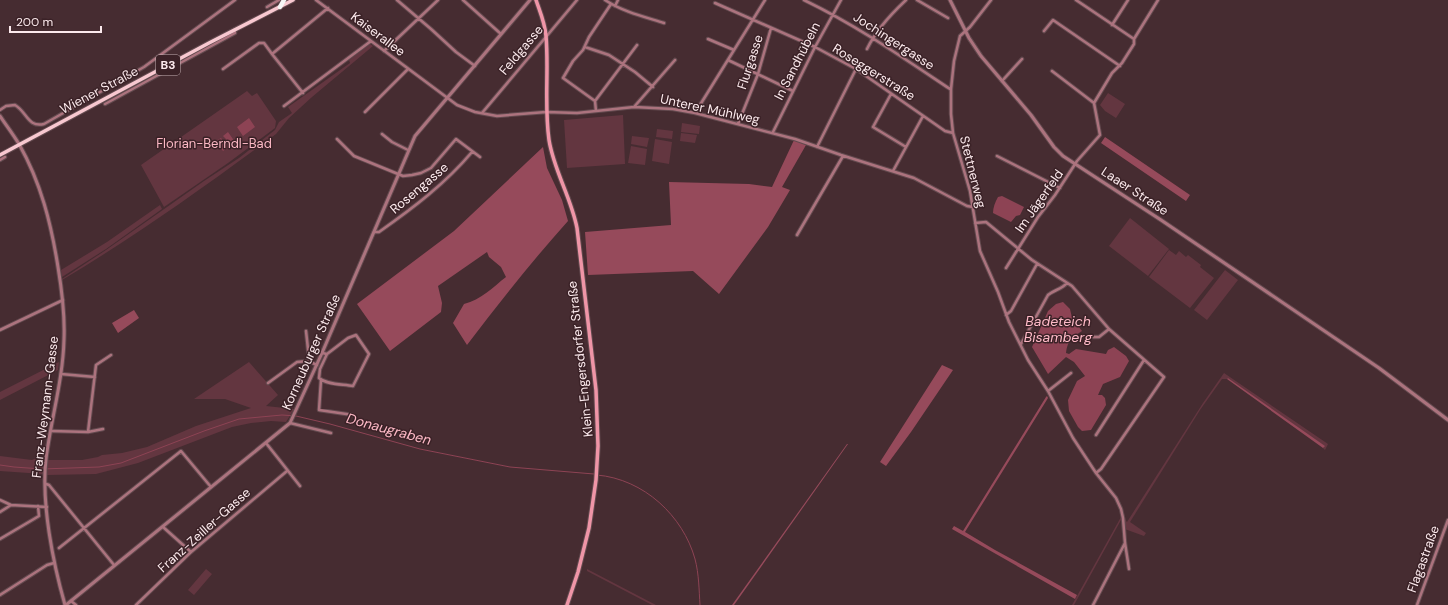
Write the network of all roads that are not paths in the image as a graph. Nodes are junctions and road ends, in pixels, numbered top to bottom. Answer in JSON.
{"nodes":[{"id":1,"x":235,"y":0,"type":"edge"},
{"id":2,"x":279,"y":0,"type":"edge"},
{"id":3,"x":284,"y":0,"type":"edge"},
{"id":4,"x":293,"y":0,"type":"edge"},
{"id":5,"x":316,"y":0,"type":"edge"},
{"id":6,"x":397,"y":0,"type":"edge"},
{"id":7,"x":438,"y":0,"type":"edge"},
{"id":8,"x":463,"y":0,"type":"edge"},
{"id":9,"x":530,"y":0,"type":"edge"},
{"id":10,"x":536,"y":0,"type":"edge"},
{"id":11,"x":577,"y":0,"type":"edge"},
{"id":12,"x":605,"y":0,"type":"edge"},
{"id":13,"x":618,"y":0,"type":"edge"},
{"id":14,"x":765,"y":0,"type":"edge"},
{"id":15,"x":804,"y":0,"type":"edge"},
{"id":16,"x":841,"y":0,"type":"edge"},
{"id":17,"x":906,"y":0,"type":"edge"},
{"id":18,"x":917,"y":0,"type":"edge"},
{"id":19,"x":950,"y":0,"type":"edge"},
{"id":20,"x":991,"y":0,"type":"edge"},
{"id":21,"x":1076,"y":0,"type":"edge"},
{"id":22,"x":1128,"y":0,"type":"edge"},
{"id":23,"x":1158,"y":0,"type":"edge"},
{"id":24,"x":715,"y":3,"type":"dead end"},
{"id":25,"x":611,"y":4,"type":"junction"},
{"id":26,"x":614,"y":6,"type":"junction"},
{"id":27,"x":267,"y":7,"type":"dead end"},
{"id":28,"x":280,"y":7,"type":"junction"},
{"id":29,"x":328,"y":8,"type":"junction"},
{"id":30,"x":833,"y":14,"type":"junction"},
{"id":31,"x":418,"y":18,"type":"junction"},
{"id":32,"x":948,"y":18,"type":"dead end"},
{"id":33,"x":752,"y":20,"type":"junction"},
{"id":34,"x":664,"y":23,"type":"dead end"},
{"id":35,"x":1112,"y":25,"type":"junction"},
{"id":36,"x":771,"y":28,"type":"junction"},
{"id":37,"x":965,"y":30,"type":"junction"},
{"id":38,"x":1044,"y":31,"type":"dead end"},
{"id":39,"x":501,"y":34,"type":"junction"},
{"id":40,"x":546,"y":36,"type":"junction"},
{"id":41,"x":874,"y":38,"type":"junction"},
{"id":42,"x":708,"y":39,"type":"dead end"},
{"id":43,"x":1134,"y":40,"type":"junction"},
{"id":44,"x":371,"y":41,"type":"junction"},
{"id":45,"x":210,"y":44,"type":"junction"},
{"id":46,"x":637,"y":45,"type":"dead end"},
{"id":47,"x":585,"y":47,"type":"junction"},
{"id":48,"x":814,"y":47,"type":"junction"},
{"id":49,"x":868,"y":49,"type":"dead end"},
{"id":50,"x":734,"y":50,"type":"junction"},
{"id":51,"x":384,"y":51,"type":"junction"},
{"id":52,"x":272,"y":54,"type":"junction"},
{"id":53,"x":1022,"y":59,"type":"dead end"},
{"id":54,"x":675,"y":60,"type":"dead end"},
{"id":55,"x":728,"y":60,"type":"junction"},
{"id":56,"x":623,"y":64,"type":"junction"},
{"id":57,"x":475,"y":66,"type":"junction"},
{"id":58,"x":858,"y":66,"type":"dead end"},
{"id":59,"x":1120,"y":66,"type":"junction"},
{"id":60,"x":223,"y":69,"type":"dead end"},
{"id":61,"x":408,"y":69,"type":"junction"},
{"id":62,"x":856,"y":70,"type":"junction"},
{"id":63,"x":1052,"y":71,"type":"dead end"},
{"id":64,"x":758,"y":74,"type":"junction"},
{"id":65,"x":1002,"y":81,"type":"junction"},
{"id":66,"x":653,"y":87,"type":"junction"},
{"id":67,"x":950,"y":89,"type":"junction"},
{"id":68,"x":793,"y":91,"type":"junction"},
{"id":69,"x":303,"y":93,"type":"junction"},
{"id":70,"x":891,"y":94,"type":"junction"},
{"id":71,"x":447,"y":97,"type":"junction"},
{"id":72,"x":595,"y":101,"type":"junction"},
{"id":73,"x":1094,"y":103,"type":"junction"},
{"id":74,"x":105,"y":104,"type":"dead end"},
{"id":75,"x":284,"y":106,"type":"dead end"},
{"id":76,"x":634,"y":107,"type":"junction"},
{"id":77,"x":0,"y":110,"type":"edge"},
{"id":78,"x":596,"y":111,"type":"junction"},
{"id":79,"x":365,"y":112,"type":"dead end"},
{"id":80,"x":546,"y":112,"type":"junction"},
{"id":81,"x":695,"y":113,"type":"junction"},
{"id":82,"x":481,"y":114,"type":"junction"},
{"id":83,"x":0,"y":116,"type":"edge"},
{"id":84,"x":923,"y":116,"type":"junction"},
{"id":85,"x":738,"y":124,"type":"junction"},
{"id":86,"x":773,"y":132,"type":"junction"},
{"id":87,"x":952,"y":133,"type":"junction"},
{"id":88,"x":382,"y":134,"type":"dead end"},
{"id":89,"x":336,"y":139,"type":"dead end"},
{"id":90,"x":19,"y":144,"type":"junction"},
{"id":91,"x":817,"y":147,"type":"junction"},
{"id":92,"x":906,"y":147,"type":"junction"},
{"id":93,"x":408,"y":150,"type":"junction"},
{"id":94,"x":472,"y":152,"type":"junction"},
{"id":95,"x":0,"y":155,"type":"edge"},
{"id":96,"x":843,"y":156,"type":"junction"},
{"id":97,"x":997,"y":156,"type":"dead end"},
{"id":98,"x":5,"y":157,"type":"dead end"},
{"id":99,"x":480,"y":158,"type":"dead end"},
{"id":100,"x":0,"y":160,"type":"edge"},
{"id":101,"x":1076,"y":165,"type":"junction"},
{"id":102,"x":893,"y":171,"type":"junction"},
{"id":103,"x":399,"y":174,"type":"junction"},
{"id":104,"x":1060,"y":188,"type":"junction"},
{"id":105,"x":973,"y":207,"type":"junction"},
{"id":106,"x":975,"y":223,"type":"junction"},
{"id":107,"x":374,"y":232,"type":"junction"},
{"id":108,"x":797,"y":235,"type":"dead end"},
{"id":109,"x":1018,"y":249,"type":"junction"},
{"id":110,"x":1037,"y":264,"type":"junction"},
{"id":111,"x":1006,"y":268,"type":"dead end"},
{"id":112,"x":1067,"y":282,"type":"junction"},
{"id":113,"x":63,"y":300,"type":"junction"},
{"id":114,"x":1006,"y":315,"type":"junction"},
{"id":115,"x":1109,"y":329,"type":"junction"},
{"id":116,"x":0,"y":330,"type":"edge"},
{"id":117,"x":306,"y":331,"type":"dead end"},
{"id":118,"x":1093,"y":337,"type":"dead end"},
{"id":119,"x":1020,"y":344,"type":"junction"},
{"id":120,"x":322,"y":353,"type":"junction"},
{"id":121,"x":327,"y":354,"type":"junction"},
{"id":122,"x":111,"y":355,"type":"dead end"},
{"id":123,"x":1144,"y":360,"type":"junction"},
{"id":124,"x":308,"y":361,"type":"junction"},
{"id":125,"x":317,"y":365,"type":"junction"},
{"id":126,"x":1072,"y":373,"type":"dead end"},
{"id":127,"x":61,"y":374,"type":"junction"},
{"id":128,"x":95,"y":378,"type":"junction"},
{"id":129,"x":321,"y":380,"type":"junction"},
{"id":130,"x":268,"y":383,"type":"dead end"},
{"id":131,"x":1048,"y":391,"type":"junction"},
{"id":132,"x":353,"y":415,"type":"dead end"},
{"id":133,"x":1448,"y":420,"type":"edge"},
{"id":134,"x":291,"y":422,"type":"junction"},
{"id":135,"x":103,"y":429,"type":"dead end"},
{"id":136,"x":52,"y":431,"type":"junction"},
{"id":137,"x":88,"y":432,"type":"junction"},
{"id":138,"x":331,"y":433,"type":"dead end"},
{"id":139,"x":1096,"y":435,"type":"dead end"},
{"id":140,"x":266,"y":443,"type":"junction"},
{"id":141,"x":287,"y":471,"type":"junction"},
{"id":142,"x":1096,"y":473,"type":"junction"},
{"id":143,"x":46,"y":484,"type":"junction"},
{"id":144,"x":300,"y":486,"type":"dead end"},
{"id":145,"x":210,"y":487,"type":"junction"},
{"id":146,"x":0,"y":500,"type":"edge"},
{"id":147,"x":11,"y":505,"type":"junction"},
{"id":148,"x":38,"y":506,"type":"junction"},
{"id":149,"x":47,"y":507,"type":"junction"},
{"id":150,"x":0,"y":512,"type":"edge"},
{"id":151,"x":1448,"y":520,"type":"edge"},
{"id":152,"x":163,"y":527,"type":"junction"},
{"id":153,"x":84,"y":528,"type":"junction"},
{"id":154,"x":0,"y":538,"type":"edge"},
{"id":155,"x":1125,"y":543,"type":"junction"},
{"id":156,"x":59,"y":548,"type":"dead end"},
{"id":157,"x":191,"y":552,"type":"junction"},
{"id":158,"x":54,"y":563,"type":"junction"},
{"id":159,"x":114,"y":566,"type":"junction"},
{"id":160,"x":1130,"y":569,"type":"dead end"},
{"id":161,"x":0,"y":595,"type":"edge"},
{"id":162,"x":71,"y":601,"type":"junction"},
{"id":163,"x":65,"y":605,"type":"edge"},
{"id":164,"x":76,"y":605,"type":"edge"},
{"id":165,"x":136,"y":605,"type":"edge"},
{"id":166,"x":567,"y":605,"type":"edge"},
{"id":167,"x":1093,"y":605,"type":"edge"},
{"id":168,"x":1417,"y":605,"type":"edge"}],
"edges":[{"from":1,"to":77,"type":"street"},
{"from":2,"to":27,"type":"street"},
{"from":3,"to":28,"type":"highway"},
{"from":4,"to":28,"type":"main road","name":"Wiener Straße","number":"B3"},
{"from":5,"to":29,"type":"street","name":"Kaiserallee"},
{"from":6,"to":31,"type":"street"},
{"from":7,"to":31,"type":"street"},
{"from":8,"to":39,"type":"street"},
{"from":9,"to":39,"type":"street","name":"Korneuburger Straße"},
{"from":10,"to":40,"type":"main road","name":"Klein-Engersdorfer Straße"},
{"from":11,"to":40,"type":"street","name":"Feldgasse"},
{"from":12,"to":25,"type":"street"},
{"from":13,"to":26,"type":"street"},
{"from":14,"to":33,"type":"street"},
{"from":15,"to":30,"type":"street","name":"Jochingergasse"},
{"from":16,"to":30,"type":"street","name":"In Sandhübeln"},
{"from":17,"to":41,"type":"street"},
{"from":18,"to":32,"type":"street"},
{"from":19,"to":37,"type":"street","name":"Laaer Straße"},
{"from":20,"to":37,"type":"street"},
{"from":21,"to":35,"type":"street"},
{"from":22,"to":35,"type":"street"},
{"from":23,"to":43,"type":"street"},
{"from":24,"to":33,"type":"street","name":"Roseggerstraße"},
{"from":25,"to":26,"type":"street"},
{"from":25,"to":47,"type":"street"},
{"from":26,"to":34,"type":"street"},
{"from":28,"to":45,"type":"main road","name":"Wiener Straße","number":"B3"},
{"from":29,"to":44,"type":"street","name":"Kaiserallee"},
{"from":29,"to":52,"type":"street"},
{"from":30,"to":41,"type":"street","name":"Jochingergasse"},
{"from":30,"to":48,"type":"street","name":"In Sandhübeln"},
{"from":31,"to":51,"type":"street"},
{"from":31,"to":57,"type":"street"},
{"from":33,"to":36,"type":"street","name":"Roseggerstraße"},
{"from":33,"to":50,"type":"street"},
{"from":35,"to":43,"type":"street"},
{"from":36,"to":48,"type":"street","name":"Roseggerstraße"},
{"from":36,"to":64,"type":"street","name":"Flurgasse"},
{"from":37,"to":65,"type":"street","name":"Laaer Straße"},
{"from":37,"to":67,"type":"street","name":"Stettnerweg"},
{"from":38,"to":59,"type":"street"},
{"from":39,"to":57,"type":"street","name":"Korneuburger Straße"},
{"from":40,"to":80,"type":"main road","name":"Klein-Engersdorfer Straße"},
{"from":40,"to":82,"type":"street","name":"Feldgasse"},
{"from":41,"to":49,"type":"street"},
{"from":41,"to":67,"type":"street","name":"Jochingergasse"},
{"from":42,"to":50,"type":"street"},
{"from":43,"to":59,"type":"street"},
{"from":44,"to":51,"type":"street","name":"Kaiserallee"},
{"from":44,"to":69,"type":"street"},
{"from":45,"to":74,"type":"street"},
{"from":45,"to":90,"type":"main road","name":"Wiener Straße","number":"B3"},
{"from":46,"to":56,"type":"street"},
{"from":47,"to":56,"type":"street"},
{"from":47,"to":72,"type":"street"},
{"from":48,"to":62,"type":"street","name":"Roseggerstraße"},
{"from":48,"to":68,"type":"street","name":"In Sandhübeln"},
{"from":50,"to":55,"type":"street"},
{"from":51,"to":61,"type":"street","name":"Kaiserallee"},
{"from":52,"to":60,"type":"street"},
{"from":52,"to":69,"type":"street"},
{"from":53,"to":65,"type":"street"},
{"from":54,"to":66,"type":"street"},
{"from":55,"to":64,"type":"street"},
{"from":55,"to":81,"type":"street"},
{"from":56,"to":66,"type":"street"},
{"from":56,"to":72,"type":"street"},
{"from":57,"to":71,"type":"street","name":"Korneuburger Straße"},
{"from":58,"to":62,"type":"street"},
{"from":59,"to":73,"type":"street"},
{"from":61,"to":71,"type":"street","name":"Kaiserallee"},
{"from":61,"to":79,"type":"street","name":"Kaiserallee"},
{"from":62,"to":70,"type":"street","name":"Roseggerstraße"},
{"from":62,"to":91,"type":"street"},
{"from":63,"to":73,"type":"street"},
{"from":64,"to":68,"type":"street"},
{"from":64,"to":85,"type":"street","name":"Flurgasse"},
{"from":65,"to":101,"type":"street","name":"Laaer Straße"},
{"from":66,"to":76,"type":"street"},
{"from":67,"to":87,"type":"street","name":"Stettnerweg"},
{"from":68,"to":86,"type":"street","name":"In Sandhübeln"},
{"from":69,"to":75,"type":"street"},
{"from":70,"to":84,"type":"street","name":"Roseggerstraße"},
{"from":70,"to":92,"type":"street"},
{"from":71,"to":82,"type":"street","name":"Kaiserallee"},
{"from":71,"to":93,"type":"street","name":"Korneuburger Straße"},
{"from":72,"to":78,"type":"street"},
{"from":73,"to":101,"type":"street","name":"Im Jägerfeld"},
{"from":76,"to":78,"type":"street","name":"Unterer Mühlweg"},
{"from":76,"to":81,"type":"street","name":"Unterer Mühlweg"},
{"from":78,"to":80,"type":"street","name":"Unterer Mühlweg"},
{"from":80,"to":82,"type":"street","name":"Kaiserallee"},
{"from":80,"to":166,"type":"main road","name":"Klein-Engersdorfer Straße"},
{"from":81,"to":85,"type":"street","name":"Unterer Mühlweg"},
{"from":83,"to":90,"type":"street","name":"Franz-Weymann-Gasse"},
{"from":84,"to":87,"type":"street","name":"Roseggerstraße"},
{"from":84,"to":92,"type":"street"},
{"from":85,"to":86,"type":"street","name":"Unterer Mühlweg"},
{"from":86,"to":91,"type":"street","name":"Unterer Mühlweg"},
{"from":87,"to":105,"type":"street","name":"Stettnerweg"},
{"from":88,"to":93,"type":"street"},
{"from":89,"to":103,"type":"street"},
{"from":90,"to":95,"type":"main road","name":"Wiener Straße","number":"B3"},
{"from":90,"to":113,"type":"street","name":"Franz-Weymann-Gasse"},
{"from":91,"to":96,"type":"street","name":"Unterer Mühlweg"},
{"from":92,"to":102,"type":"street"},
{"from":93,"to":103,"type":"street","name":"Korneuburger Straße"},
{"from":94,"to":99,"type":"street","name":"Rosengasse"},
{"from":94,"to":103,"type":"street","name":"Rosengasse"},
{"from":94,"to":107,"type":"street","name":"Rosengasse"},
{"from":96,"to":102,"type":"street","name":"Unterer Mühlweg"},
{"from":96,"to":108,"type":"street"},
{"from":97,"to":104,"type":"street"},
{"from":98,"to":100,"type":"street"},
{"from":101,"to":104,"type":"street","name":"Im Jägerfeld"},
{"from":101,"to":133,"type":"street","name":"Laaer Straße"},
{"from":102,"to":105,"type":"street","name":"Unterer Mühlweg"},
{"from":103,"to":107,"type":"street","name":"Korneuburger Straße"},
{"from":104,"to":109,"type":"street","name":"Im Jägerfeld"},
{"from":105,"to":106,"type":"street","name":"Stettnerweg"},
{"from":106,"to":109,"type":"street"},
{"from":106,"to":114,"type":"street","name":"Stettnerweg"},
{"from":107,"to":120,"type":"street","name":"Korneuburger Straße"},
{"from":109,"to":110,"type":"street"},
{"from":109,"to":111,"type":"street","name":"Im Jägerfeld"},
{"from":110,"to":112,"type":"street"},
{"from":110,"to":114,"type":"street"},
{"from":112,"to":115,"type":"street"},
{"from":112,"to":119,"type":"street"},
{"from":113,"to":116,"type":"street"},
{"from":113,"to":127,"type":"street","name":"Franz-Weymann-Gasse"},
{"from":114,"to":119,"type":"street","name":"Stettnerweg"},
{"from":115,"to":118,"type":"street"},
{"from":115,"to":123,"type":"street"},
{"from":117,"to":124,"type":"street"},
{"from":119,"to":131,"type":"street","name":"Stettnerweg"},
{"from":120,"to":121,"type":"street"},
{"from":120,"to":125,"type":"street","name":"Korneuburger Straße"},
{"from":121,"to":129,"type":"street"},
{"from":121,"to":129,"type":"street"},
{"from":122,"to":128,"type":"street"},
{"from":123,"to":139,"type":"street"},
{"from":123,"to":142,"type":"street"},
{"from":124,"to":125,"type":"street"},
{"from":124,"to":130,"type":"street"},
{"from":125,"to":134,"type":"street","name":"Korneuburger Straße"},
{"from":126,"to":131,"type":"street"},
{"from":127,"to":128,"type":"street"},
{"from":127,"to":136,"type":"street","name":"Franz-Weymann-Gasse"},
{"from":128,"to":137,"type":"street"},
{"from":129,"to":132,"type":"street"},
{"from":131,"to":142,"type":"street","name":"Stettnerweg"},
{"from":134,"to":138,"type":"street"},
{"from":134,"to":140,"type":"street","name":"Korneuburger Straße"},
{"from":135,"to":137,"type":"street"},
{"from":136,"to":137,"type":"street"},
{"from":136,"to":143,"type":"street","name":"Franz-Weymann-Gasse"},
{"from":140,"to":141,"type":"street"},
{"from":140,"to":145,"type":"street","name":"Korneuburger Straße"},
{"from":141,"to":144,"type":"street"},
{"from":141,"to":157,"type":"street","name":"Franz-Zeiller-Gasse"},
{"from":142,"to":155,"type":"street","name":"Stettnerweg"},
{"from":143,"to":149,"type":"street","name":"Franz-Weymann-Gasse"},
{"from":143,"to":153,"type":"street"},
{"from":145,"to":152,"type":"street","name":"Korneuburger Straße"},
{"from":145,"to":153,"type":"street"},
{"from":146,"to":147,"type":"street"},
{"from":147,"to":148,"type":"street"},
{"from":147,"to":150,"type":"street"},
{"from":148,"to":149,"type":"street"},
{"from":148,"to":154,"type":"street"},
{"from":149,"to":158,"type":"street","name":"Franz-Weymann-Gasse"},
{"from":151,"to":168,"type":"street","name":"Flagastraße"},
{"from":152,"to":157,"type":"street"},
{"from":152,"to":159,"type":"street","name":"Korneuburger Straße"},
{"from":153,"to":156,"type":"street"},
{"from":153,"to":159,"type":"street"},
{"from":155,"to":160,"type":"street","name":"Stettnerweg"},
{"from":155,"to":167,"type":"street"},
{"from":157,"to":165,"type":"street","name":"Franz-Zeiller-Gasse"},
{"from":158,"to":161,"type":"street"},
{"from":158,"to":163,"type":"street","name":"Franz-Weymann-Gasse"},
{"from":159,"to":162,"type":"street","name":"Korneuburger Straße"},
{"from":162,"to":163,"type":"street","name":"Korneuburger Straße"},
{"from":162,"to":164,"type":"street"}]}
